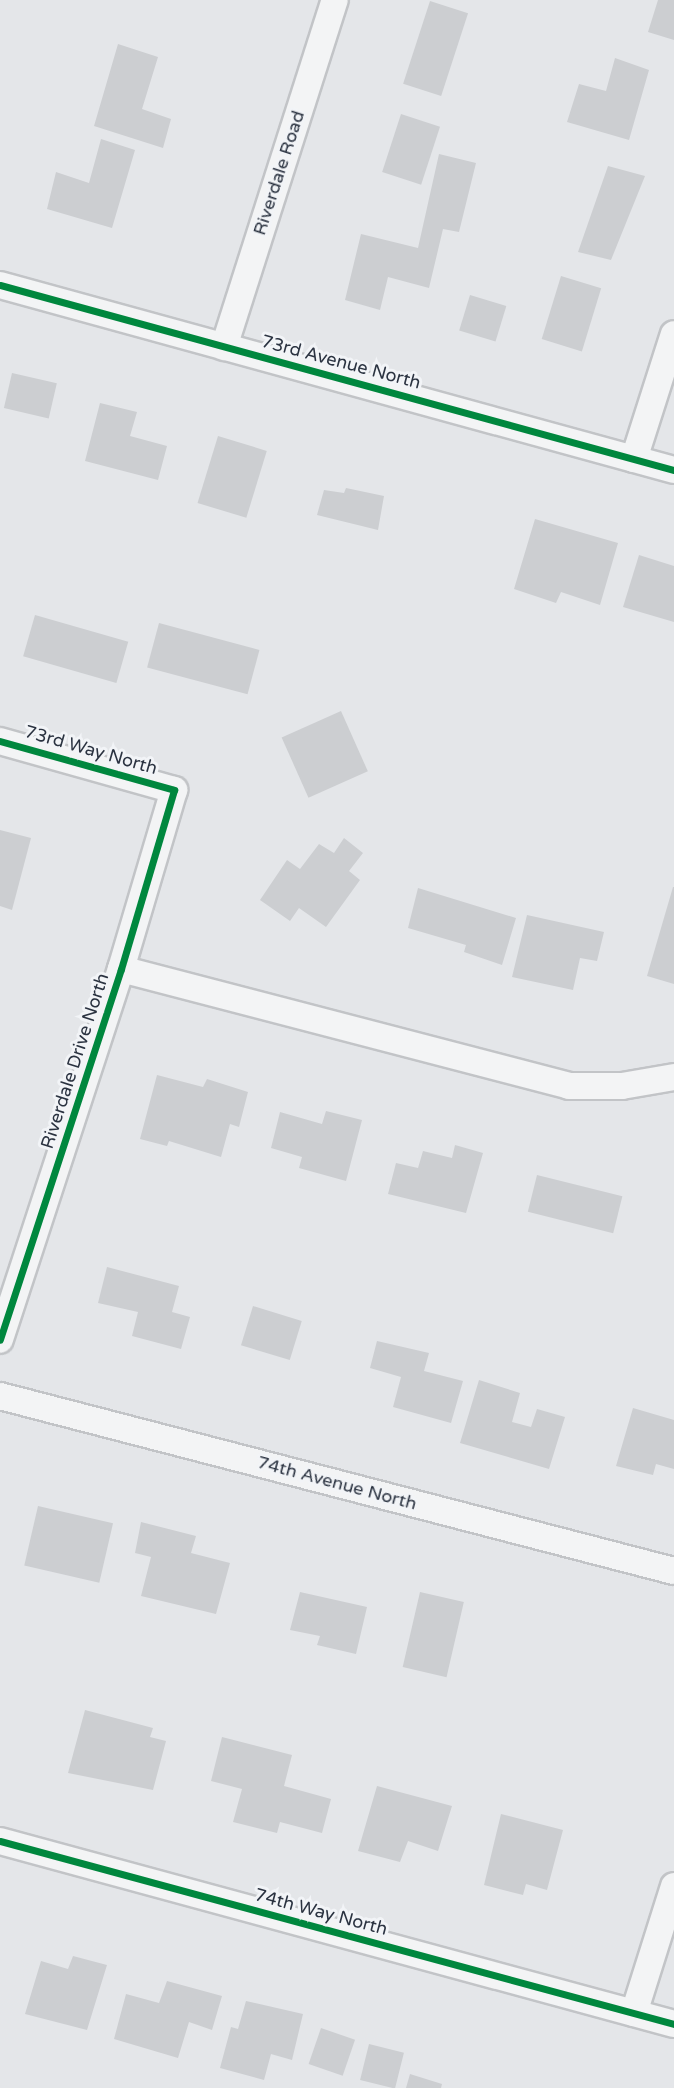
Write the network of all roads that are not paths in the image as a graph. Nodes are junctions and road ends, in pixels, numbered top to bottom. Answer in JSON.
{"nodes":[{"id":1,"x":335,"y":0,"type":"edge"},
{"id":2,"x":0,"y":285,"type":"edge"},
{"id":3,"x":674,"y":334,"type":"edge"},
{"id":4,"x":224,"y":347,"type":"junction"},
{"id":5,"x":634,"y":459,"type":"junction"},
{"id":6,"x":674,"y":470,"type":"edge"},
{"id":7,"x":0,"y":741,"type":"edge"},
{"id":8,"x":174,"y":790,"type":"joint"},
{"id":9,"x":121,"y":969,"type":"junction"},
{"id":10,"x":674,"y":1077,"type":"edge"},
{"id":11,"x":0,"y":1340,"type":"edge"},
{"id":12,"x":0,"y":1396,"type":"edge"},
{"id":13,"x":674,"y":1571,"type":"edge"},
{"id":14,"x":0,"y":1841,"type":"edge"},
{"id":15,"x":674,"y":1886,"type":"edge"},
{"id":16,"x":634,"y":2012,"type":"junction"},
{"id":17,"x":674,"y":2024,"type":"edge"}],
"edges":[{"from":1,"to":4,"type":"street","name":"Riverdale Road"},
{"from":2,"to":4,"type":"street","name":"73rd Avenue North"},
{"from":3,"to":5,"type":"street"},
{"from":4,"to":5,"type":"street","name":"73rd Avenue North"},
{"from":5,"to":6,"type":"street","name":"73rd Avenue North"},
{"from":7,"to":8,"type":"street","name":"73rd Way North"},
{"from":8,"to":9,"type":"street","name":"Riverdale Drive North"},
{"from":9,"to":10,"type":"street"},
{"from":9,"to":11,"type":"street","name":"Riverdale Drive North"},
{"from":12,"to":13,"type":"street","name":"74th Avenue North"},
{"from":14,"to":16,"type":"street","name":"74th Way North"},
{"from":15,"to":16,"type":"street"},
{"from":16,"to":17,"type":"street","name":"74th Way North"}]}
